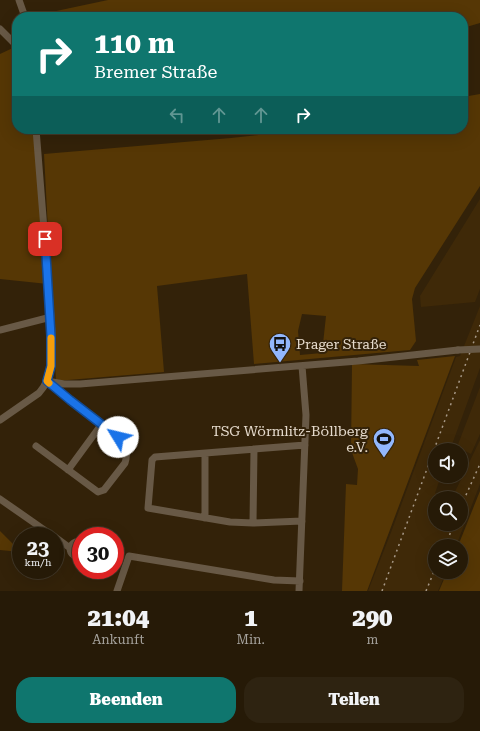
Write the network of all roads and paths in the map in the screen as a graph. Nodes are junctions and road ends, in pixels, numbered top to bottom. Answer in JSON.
{"nodes":[{"id":1,"x":19,"y":0,"type":"edge"},
{"id":2,"x":23,"y":12,"type":"edge"},
{"id":3,"x":0,"y":29,"type":"edge"},
{"id":4,"x":12,"y":41,"type":"edge"},
{"id":5,"x":36,"y":134,"type":"edge"},
{"id":6,"x":51,"y":317,"type":"junction"},
{"id":7,"x":0,"y":330,"type":"edge"},
{"id":8,"x":480,"y":349,"type":"edge"},
{"id":9,"x":302,"y":366,"type":"junction"},
{"id":10,"x":47,"y":381,"type":"junction"},
{"id":11,"x":0,"y":420,"type":"edge"},
{"id":12,"x":101,"y":425,"type":"junction"},
{"id":13,"x":305,"y":445,"type":"junction"},
{"id":14,"x":36,"y":446,"type":"dead end"},
{"id":15,"x":254,"y":449,"type":"junction"},
{"id":16,"x":206,"y":454,"type":"junction"},
{"id":17,"x":68,"y":470,"type":"junction"},
{"id":18,"x":0,"y":499,"type":"edge"},
{"id":19,"x":205,"y":518,"type":"junction"},
{"id":20,"x":302,"y":521,"type":"junction"},
{"id":21,"x":253,"y":523,"type":"junction"},
{"id":22,"x":40,"y":527,"type":"edge"},
{"id":23,"x":64,"y":544,"type":"edge"},
{"id":24,"x":72,"y":544,"type":"edge"},
{"id":25,"x":70,"y":548,"type":"junction"},
{"id":26,"x":72,"y":553,"type":"edge"},
{"id":27,"x":300,"y":581,"type":"junction"},
{"id":28,"x":117,"y":591,"type":"edge"},
{"id":29,"x":299,"y":591,"type":"edge"}],
"edges":[{"from":1,"to":2,"type":"street"},
{"from":3,"to":4,"type":"street"},
{"from":5,"to":6,"type":"street"},
{"from":6,"to":7,"type":"street"},
{"from":6,"to":10,"type":"street"},
{"from":8,"to":9,"type":"street","bridge":true},
{"from":9,"to":10,"type":"street"},
{"from":9,"to":13,"type":"street"},
{"from":10,"to":11,"type":"street"},
{"from":10,"to":12,"type":"street"},
{"from":12,"to":17,"type":"street"},
{"from":12,"to":17,"type":"street"},
{"from":13,"to":15,"type":"street"},
{"from":13,"to":20,"type":"street"},
{"from":14,"to":17,"type":"street"},
{"from":15,"to":16,"type":"street"},
{"from":15,"to":21,"type":"street"},
{"from":16,"to":19,"type":"street"},
{"from":16,"to":19,"type":"street"},
{"from":18,"to":22,"type":"street"},
{"from":19,"to":21,"type":"street"},
{"from":20,"to":21,"type":"street"},
{"from":20,"to":27,"type":"street"},
{"from":23,"to":25,"type":"street"},
{"from":24,"to":25,"type":"street"},
{"from":25,"to":26,"type":"street"},
{"from":27,"to":28,"type":"street"},
{"from":27,"to":29,"type":"street"}]}
